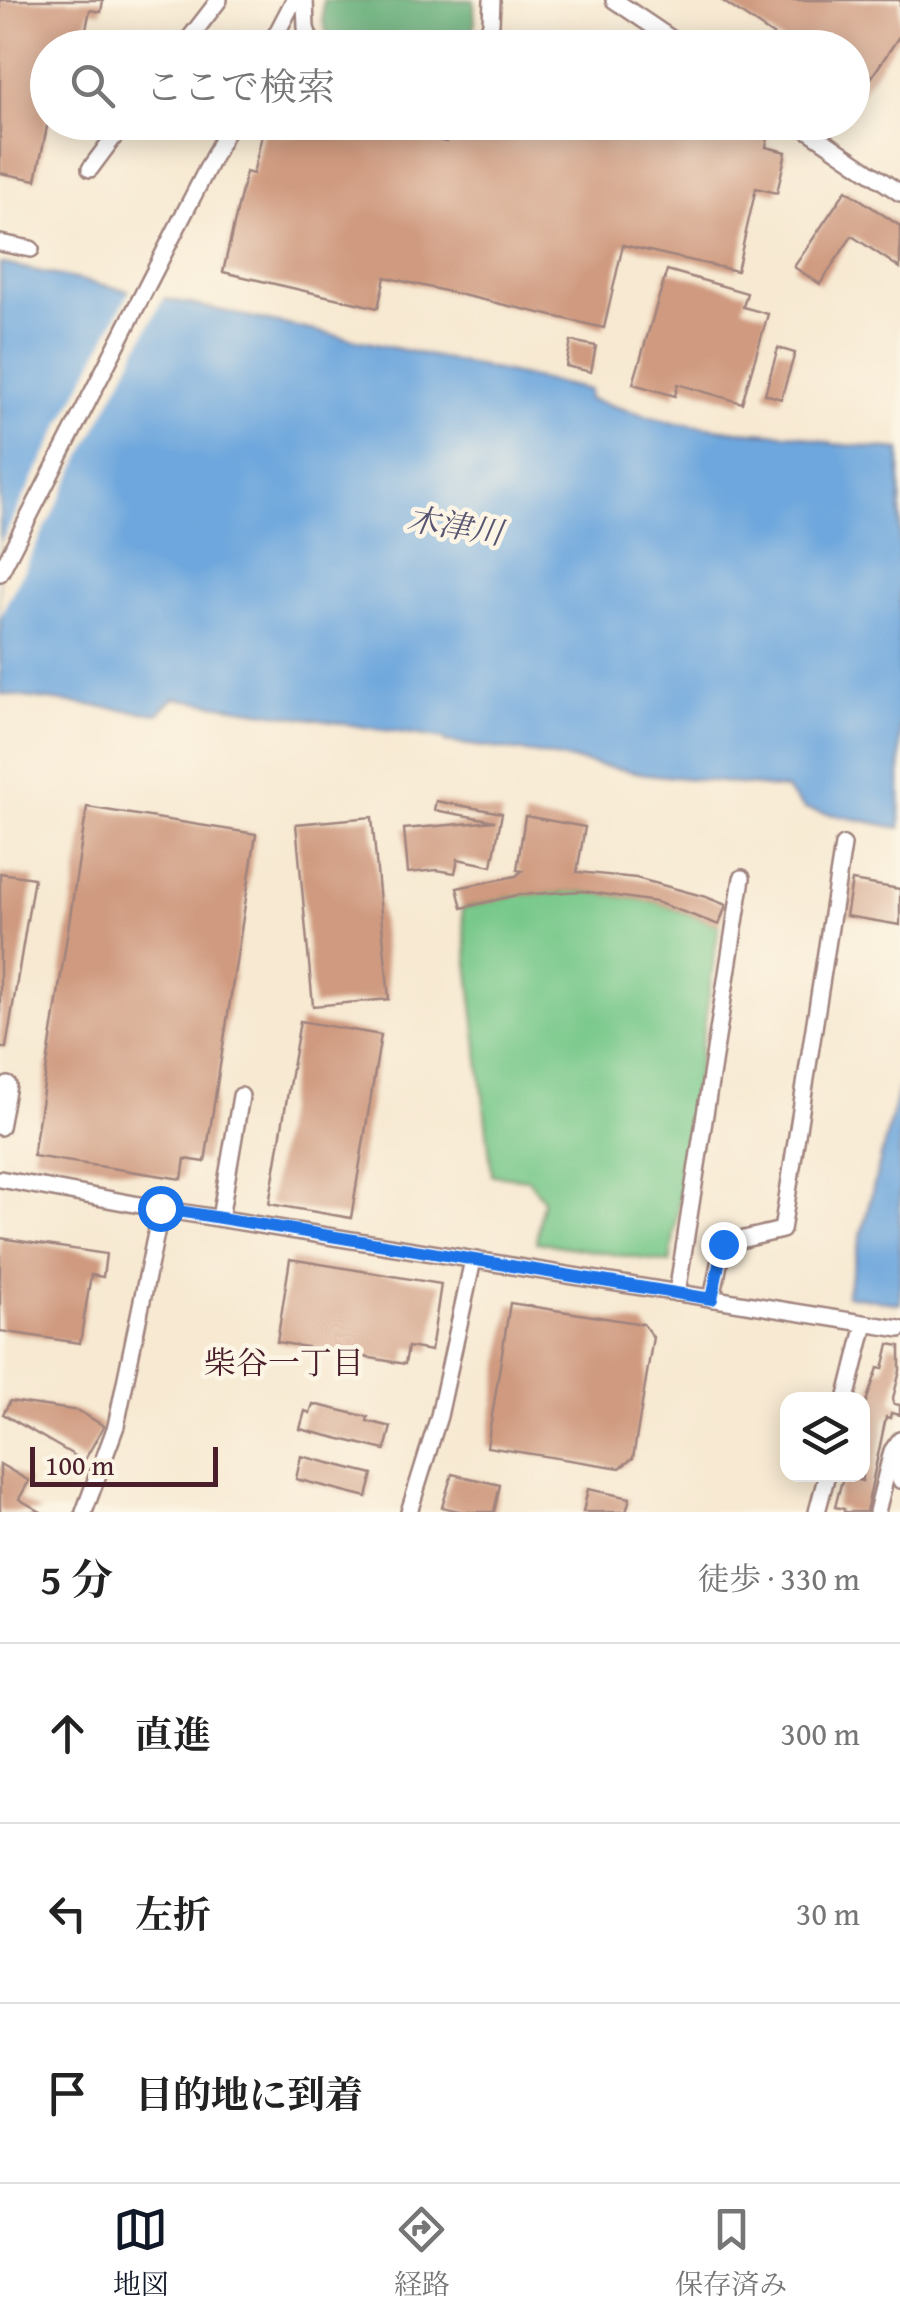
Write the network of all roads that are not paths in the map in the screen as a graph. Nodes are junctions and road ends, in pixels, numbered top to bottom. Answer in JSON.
{"nodes":[{"id":1,"x":218,"y":0,"type":"edge"},
{"id":2,"x":294,"y":0,"type":"edge"},
{"id":3,"x":304,"y":0,"type":"edge"},
{"id":4,"x":490,"y":0,"type":"edge"},
{"id":5,"x":614,"y":0,"type":"edge"},
{"id":6,"x":196,"y":30,"type":"edge"},
{"id":7,"x":278,"y":30,"type":"edge"},
{"id":8,"x":302,"y":30,"type":"edge"},
{"id":9,"x":489,"y":30,"type":"edge"},
{"id":10,"x":658,"y":30,"type":"edge"},
{"id":11,"x":112,"y":140,"type":"edge"},
{"id":12,"x":222,"y":140,"type":"edge"},
{"id":13,"x":823,"y":140,"type":"edge"},
{"id":14,"x":90,"y":169,"type":"dead end"},
{"id":15,"x":900,"y":192,"type":"edge"},
{"id":16,"x":0,"y":243,"type":"edge"},
{"id":17,"x":31,"y":248,"type":"dead end"},
{"id":18,"x":0,"y":573,"type":"edge"},
{"id":19,"x":843,"y":844,"type":"dead end"},
{"id":20,"x":742,"y":878,"type":"dead end"},
{"id":21,"x":8,"y":1085,"type":"dead end"},
{"id":22,"x":242,"y":1096,"type":"dead end"},
{"id":23,"x":0,"y":1127,"type":"edge"},
{"id":24,"x":0,"y":1178,"type":"edge"},
{"id":25,"x":160,"y":1208,"type":"junction"},
{"id":26,"x":220,"y":1218,"type":"junction"},
{"id":27,"x":473,"y":1260,"type":"junction"},
{"id":28,"x":677,"y":1293,"type":"junction"},
{"id":29,"x":712,"y":1299,"type":"junction"},
{"id":30,"x":866,"y":1324,"type":"junction"},
{"id":31,"x":900,"y":1329,"type":"edge"},
{"id":32,"x":848,"y":1392,"type":"edge"},
{"id":33,"x":896,"y":1445,"type":"edge"},
{"id":34,"x":900,"y":1480,"type":"edge"},
{"id":35,"x":824,"y":1482,"type":"edge"},
{"id":36,"x":84,"y":1512,"type":"edge"},
{"id":37,"x":409,"y":1512,"type":"edge"},
{"id":38,"x":817,"y":1512,"type":"edge"},
{"id":39,"x":877,"y":1512,"type":"edge"}],
"edges":[{"from":1,"to":6,"type":"street"},
{"from":2,"to":7,"type":"street"},
{"from":3,"to":8,"type":"street"},
{"from":4,"to":9,"type":"street"},
{"from":5,"to":10,"type":"street"},
{"from":11,"to":14,"type":"street"},
{"from":12,"to":18,"type":"street"},
{"from":13,"to":15,"type":"street"},
{"from":16,"to":17,"type":"street"},
{"from":19,"to":29,"type":"street"},
{"from":20,"to":28,"type":"street"},
{"from":21,"to":23,"type":"street"},
{"from":22,"to":26,"type":"street"},
{"from":24,"to":25,"type":"street"},
{"from":25,"to":26,"type":"street"},
{"from":25,"to":36,"type":"street"},
{"from":26,"to":27,"type":"street"},
{"from":27,"to":28,"type":"street"},
{"from":27,"to":37,"type":"street"},
{"from":28,"to":29,"type":"street"},
{"from":29,"to":30,"type":"street"},
{"from":30,"to":31,"type":"street"},
{"from":30,"to":32,"type":"street"},
{"from":33,"to":34,"type":"street"},
{"from":33,"to":39,"type":"street"},
{"from":35,"to":38,"type":"street"}]}
